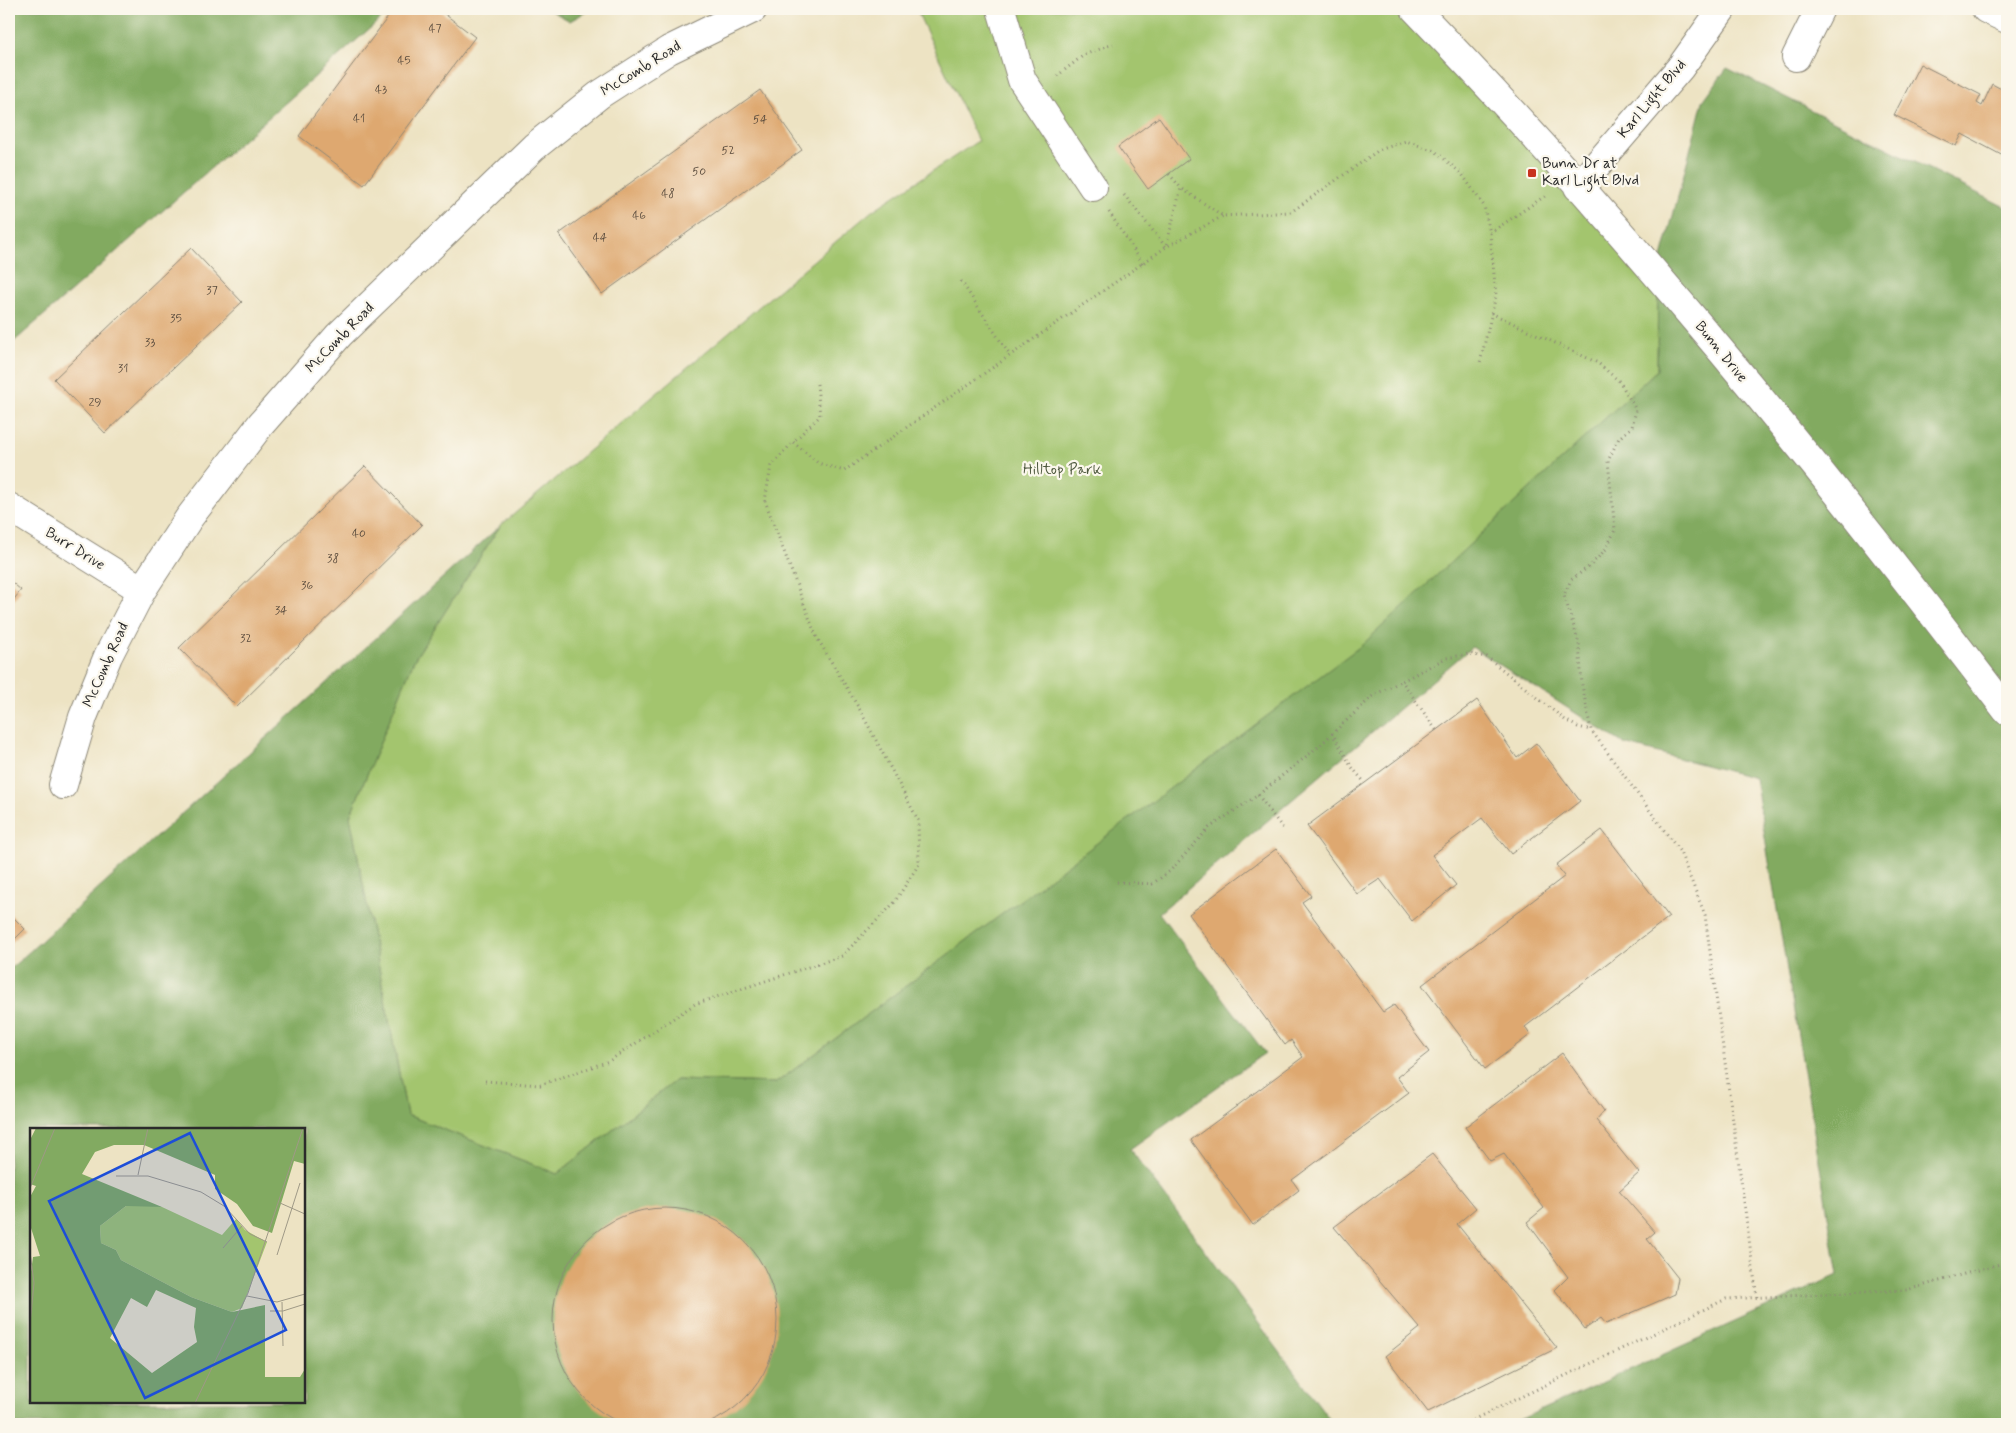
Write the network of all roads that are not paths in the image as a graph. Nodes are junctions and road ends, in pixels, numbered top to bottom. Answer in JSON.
{"nodes":[{"id":1,"x":753,"y":9,"type":"edge"},
{"id":2,"x":1001,"y":9,"type":"edge"},
{"id":3,"x":1415,"y":9,"type":"edge"},
{"id":4,"x":1722,"y":9,"type":"edge"},
{"id":5,"x":1820,"y":9,"type":"edge"},
{"id":6,"x":1986,"y":9,"type":"edge"},
{"id":7,"x":2007,"y":19,"type":"edge"},
{"id":8,"x":1796,"y":57,"type":"dead end"},
{"id":9,"x":1093,"y":187,"type":"road end"},
{"id":10,"x":1578,"y":187,"type":"junction"},
{"id":11,"x":9,"y":507,"type":"edge"},
{"id":12,"x":142,"y":590,"type":"junction"},
{"id":13,"x":2007,"y":711,"type":"edge"},
{"id":14,"x":63,"y":785,"type":"dead end"}],
"edges":[{"from":1,"to":12,"type":"street","name":"McComb Road"},
{"from":2,"to":9,"type":"street"},
{"from":3,"to":10,"type":"street","name":"Bunn Drive"},
{"from":4,"to":10,"type":"street","name":"Karl Light Blvd"},
{"from":5,"to":8,"type":"street"},
{"from":6,"to":7,"type":"street"},
{"from":10,"to":13,"type":"street","name":"Bunn Drive"},
{"from":11,"to":12,"type":"street","name":"Burr Drive"},
{"from":12,"to":14,"type":"street","name":"McComb Road"}]}
